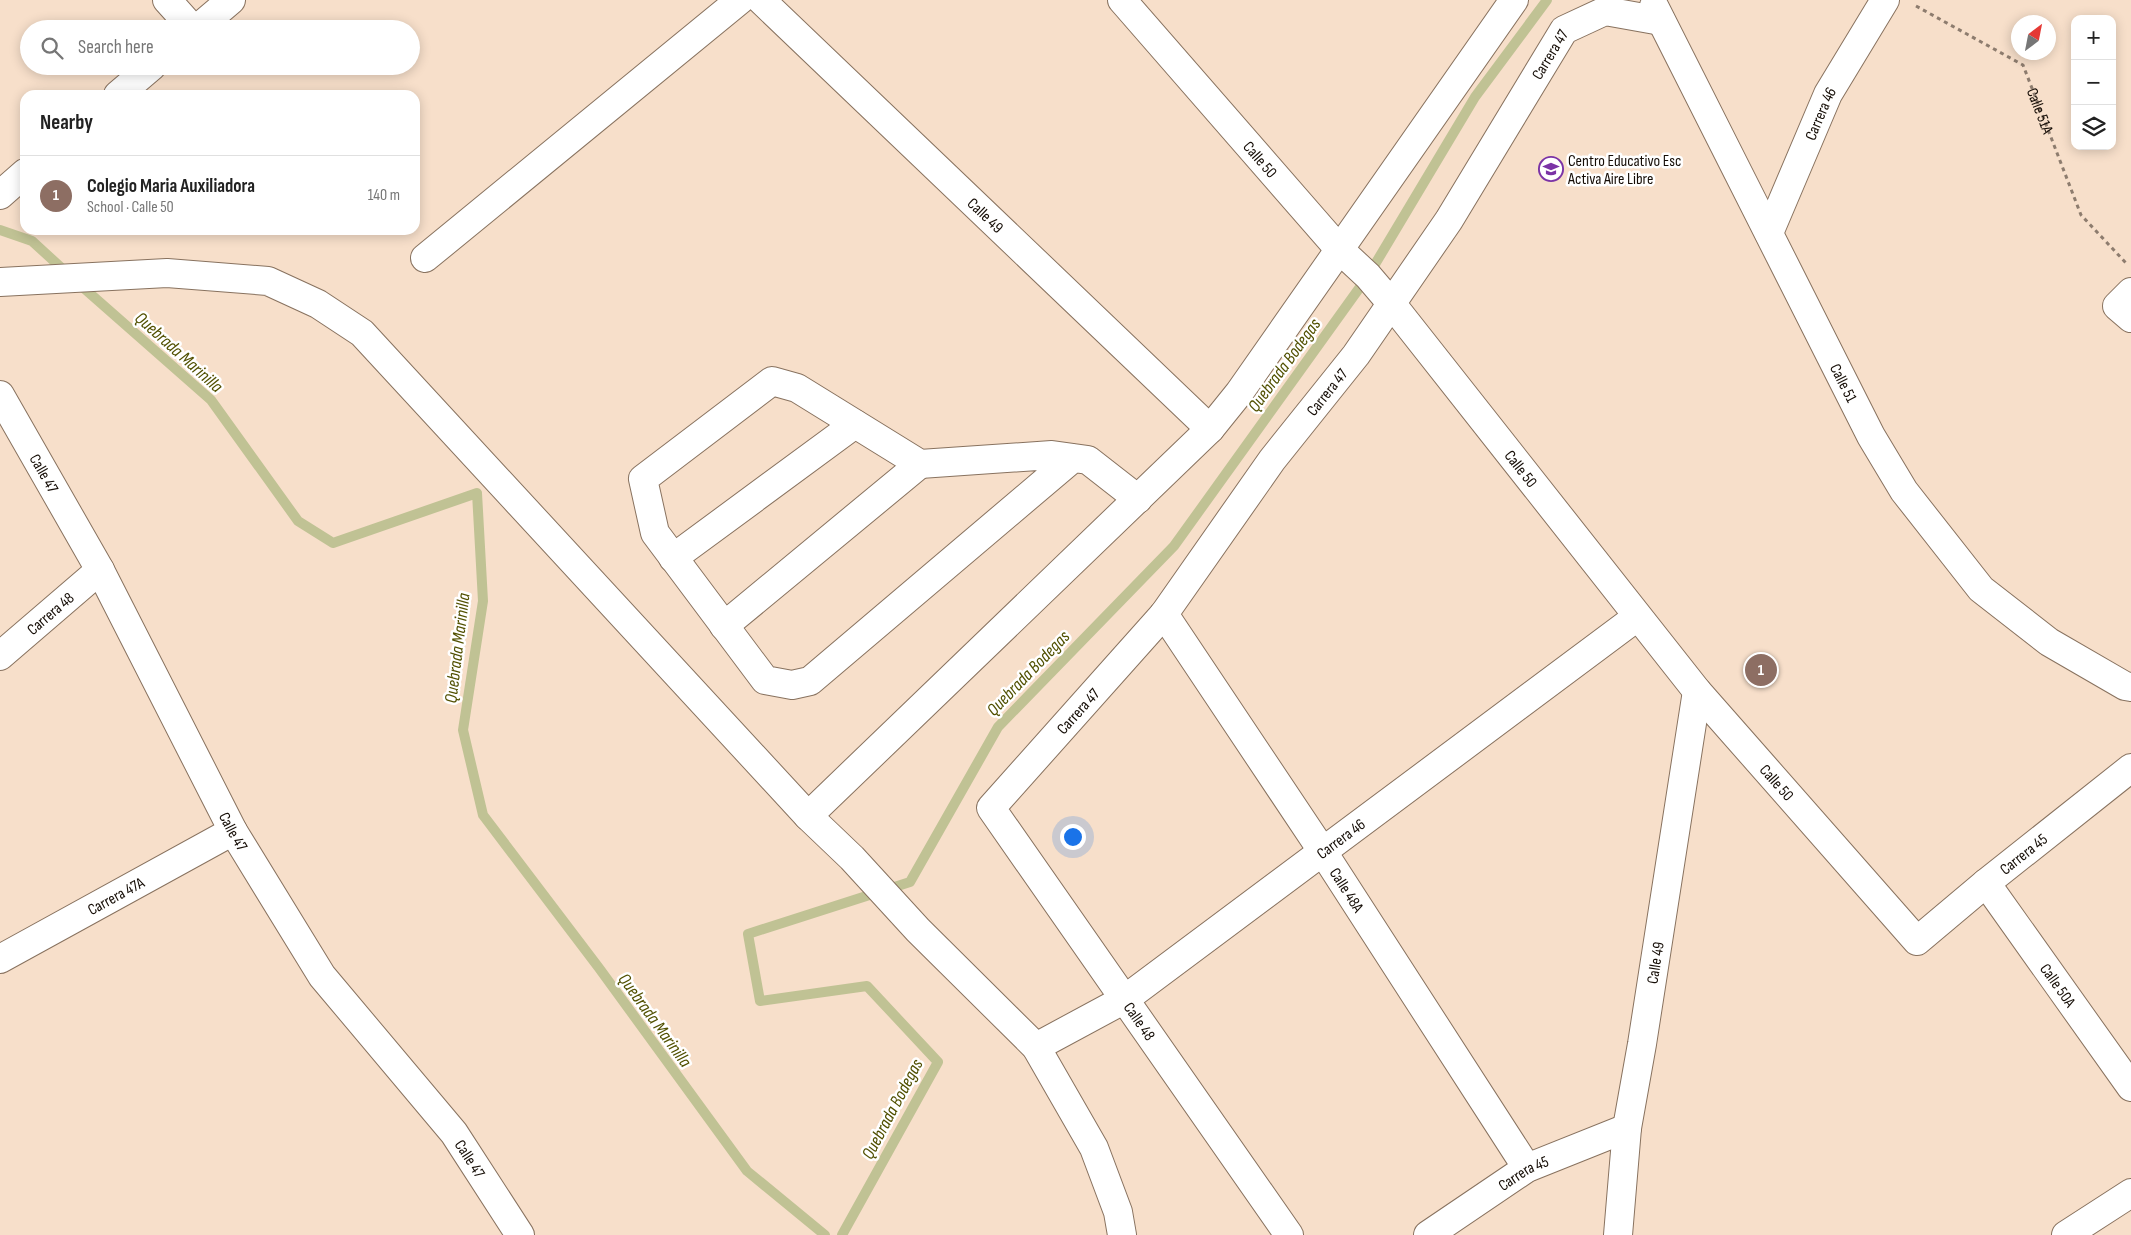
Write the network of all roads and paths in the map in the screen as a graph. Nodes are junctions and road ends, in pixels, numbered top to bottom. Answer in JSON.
{"nodes":[{"id":1,"x":167,"y":0,"type":"edge"},
{"id":2,"x":230,"y":0,"type":"edge"},
{"id":3,"x":740,"y":0,"type":"edge"},
{"id":4,"x":761,"y":0,"type":"edge"},
{"id":5,"x":1122,"y":0,"type":"edge"},
{"id":6,"x":1514,"y":0,"type":"edge"},
{"id":7,"x":1885,"y":0,"type":"edge"},
{"id":8,"x":1913,"y":5,"type":"dead end"},
{"id":9,"x":1656,"y":10,"type":"edge"},
{"id":10,"x":185,"y":20,"type":"edge"},
{"id":11,"x":207,"y":20,"type":"edge"},
{"id":12,"x":141,"y":75,"type":"edge"},
{"id":13,"x":124,"y":90,"type":"edge"},
{"id":14,"x":1769,"y":233,"type":"junction"},
{"id":15,"x":1340,"y":249,"type":"junction"},
{"id":16,"x":425,"y":258,"type":"dead end"},
{"id":17,"x":2131,"y":268,"type":"edge"},
{"id":18,"x":8,"y":282,"type":"edge"},
{"id":19,"x":1391,"y":302,"type":"junction"},
{"id":20,"x":0,"y":395,"type":"edge"},
{"id":21,"x":855,"y":424,"type":"junction"},
{"id":22,"x":1210,"y":429,"type":"junction"},
{"id":23,"x":1073,"y":458,"type":"junction"},
{"id":24,"x":920,"y":464,"type":"junction"},
{"id":25,"x":1138,"y":499,"type":"junction"},
{"id":26,"x":673,"y":558,"type":"junction"},
{"id":27,"x":100,"y":570,"type":"junction"},
{"id":28,"x":1164,"y":614,"type":"junction"},
{"id":29,"x":1637,"y":617,"type":"junction"},
{"id":30,"x":724,"y":626,"type":"junction"},
{"id":31,"x":0,"y":656,"type":"edge"},
{"id":32,"x":2131,"y":687,"type":"edge"},
{"id":33,"x":1697,"y":691,"type":"junction"},
{"id":34,"x":2131,"y":768,"type":"edge"},
{"id":35,"x":991,"y":808,"type":"joint"},
{"id":36,"x":808,"y":816,"type":"junction"},
{"id":37,"x":233,"y":831,"type":"junction"},
{"id":38,"x":1323,"y":852,"type":"junction"},
{"id":39,"x":1986,"y":883,"type":"junction"},
{"id":40,"x":1917,"y":941,"type":"joint"},
{"id":41,"x":0,"y":958,"type":"edge"},
{"id":42,"x":1125,"y":1000,"type":"junction"},
{"id":43,"x":1036,"y":1047,"type":"junction"},
{"id":44,"x":2131,"y":1087,"type":"edge"},
{"id":45,"x":1627,"y":1128,"type":"junction"},
{"id":46,"x":1527,"y":1168,"type":"junction"},
{"id":47,"x":2131,"y":1194,"type":"edge"},
{"id":48,"x":1120,"y":1223,"type":"edge"},
{"id":49,"x":520,"y":1235,"type":"edge"},
{"id":50,"x":1289,"y":1235,"type":"edge"},
{"id":51,"x":1428,"y":1235,"type":"edge"},
{"id":52,"x":1618,"y":1235,"type":"edge"},
{"id":53,"x":2066,"y":1235,"type":"edge"}],
"edges":[{"from":1,"to":10,"type":"street"},
{"from":2,"to":11,"type":"street"},
{"from":3,"to":16,"type":"street"},
{"from":4,"to":22,"type":"street","name":"Calle 49"},
{"from":5,"to":15,"type":"street","name":"Calle 50"},
{"from":6,"to":15,"type":"street"},
{"from":7,"to":14,"type":"street","name":"Carrera 46"},
{"from":8,"to":17,"type":"path","name":"Calle 51A"},
{"from":9,"to":14,"type":"street","name":"Calle 51"},
{"from":9,"to":19,"type":"street","name":"Carrera 47"},
{"from":12,"to":13,"type":"street"},
{"from":14,"to":32,"type":"street","name":"Calle 51"},
{"from":15,"to":19,"type":"street","name":"Calle 50"},
{"from":15,"to":22,"type":"street"},
{"from":18,"to":36,"type":"street"},
{"from":19,"to":28,"type":"street","name":"Carrera 47"},
{"from":19,"to":29,"type":"street","name":"Calle 50"},
{"from":20,"to":27,"type":"street","name":"Calle 47"},
{"from":21,"to":24,"type":"street"},
{"from":21,"to":26,"type":"street"},
{"from":21,"to":26,"type":"street"},
{"from":22,"to":25,"type":"street"},
{"from":23,"to":24,"type":"street"},
{"from":23,"to":25,"type":"street"},
{"from":23,"to":30,"type":"street"},
{"from":24,"to":30,"type":"street"},
{"from":25,"to":36,"type":"street"},
{"from":26,"to":30,"type":"street"},
{"from":27,"to":31,"type":"street","name":"Carrera 48"},
{"from":27,"to":37,"type":"street","name":"Calle 47"},
{"from":28,"to":35,"type":"street","name":"Carrera 47"},
{"from":28,"to":38,"type":"street","name":"Calle 48A"},
{"from":29,"to":33,"type":"street","name":"Calle 50"},
{"from":29,"to":38,"type":"street","name":"Carrera 46"},
{"from":33,"to":40,"type":"street","name":"Calle 50"},
{"from":33,"to":45,"type":"street","name":"Calle 49"},
{"from":34,"to":39,"type":"street","name":"Carrera 45"},
{"from":35,"to":42,"type":"street","name":"Calle 48"},
{"from":36,"to":43,"type":"street"},
{"from":37,"to":41,"type":"street","name":"Carrera 47A"},
{"from":37,"to":49,"type":"street","name":"Calle 47"},
{"from":38,"to":42,"type":"street","name":"Carrera 46"},
{"from":38,"to":46,"type":"street","name":"Calle 48A"},
{"from":39,"to":40,"type":"street","name":"Carrera 45"},
{"from":39,"to":44,"type":"street","name":"Calle 50A"},
{"from":42,"to":43,"type":"street","name":"Carrera 46"},
{"from":42,"to":50,"type":"street","name":"Calle 48"},
{"from":43,"to":48,"type":"street"},
{"from":45,"to":46,"type":"street","name":"Carrera 45"},
{"from":45,"to":52,"type":"street","name":"Calle 49"},
{"from":46,"to":51,"type":"street","name":"Carrera 45"},
{"from":47,"to":53,"type":"street"}]}
